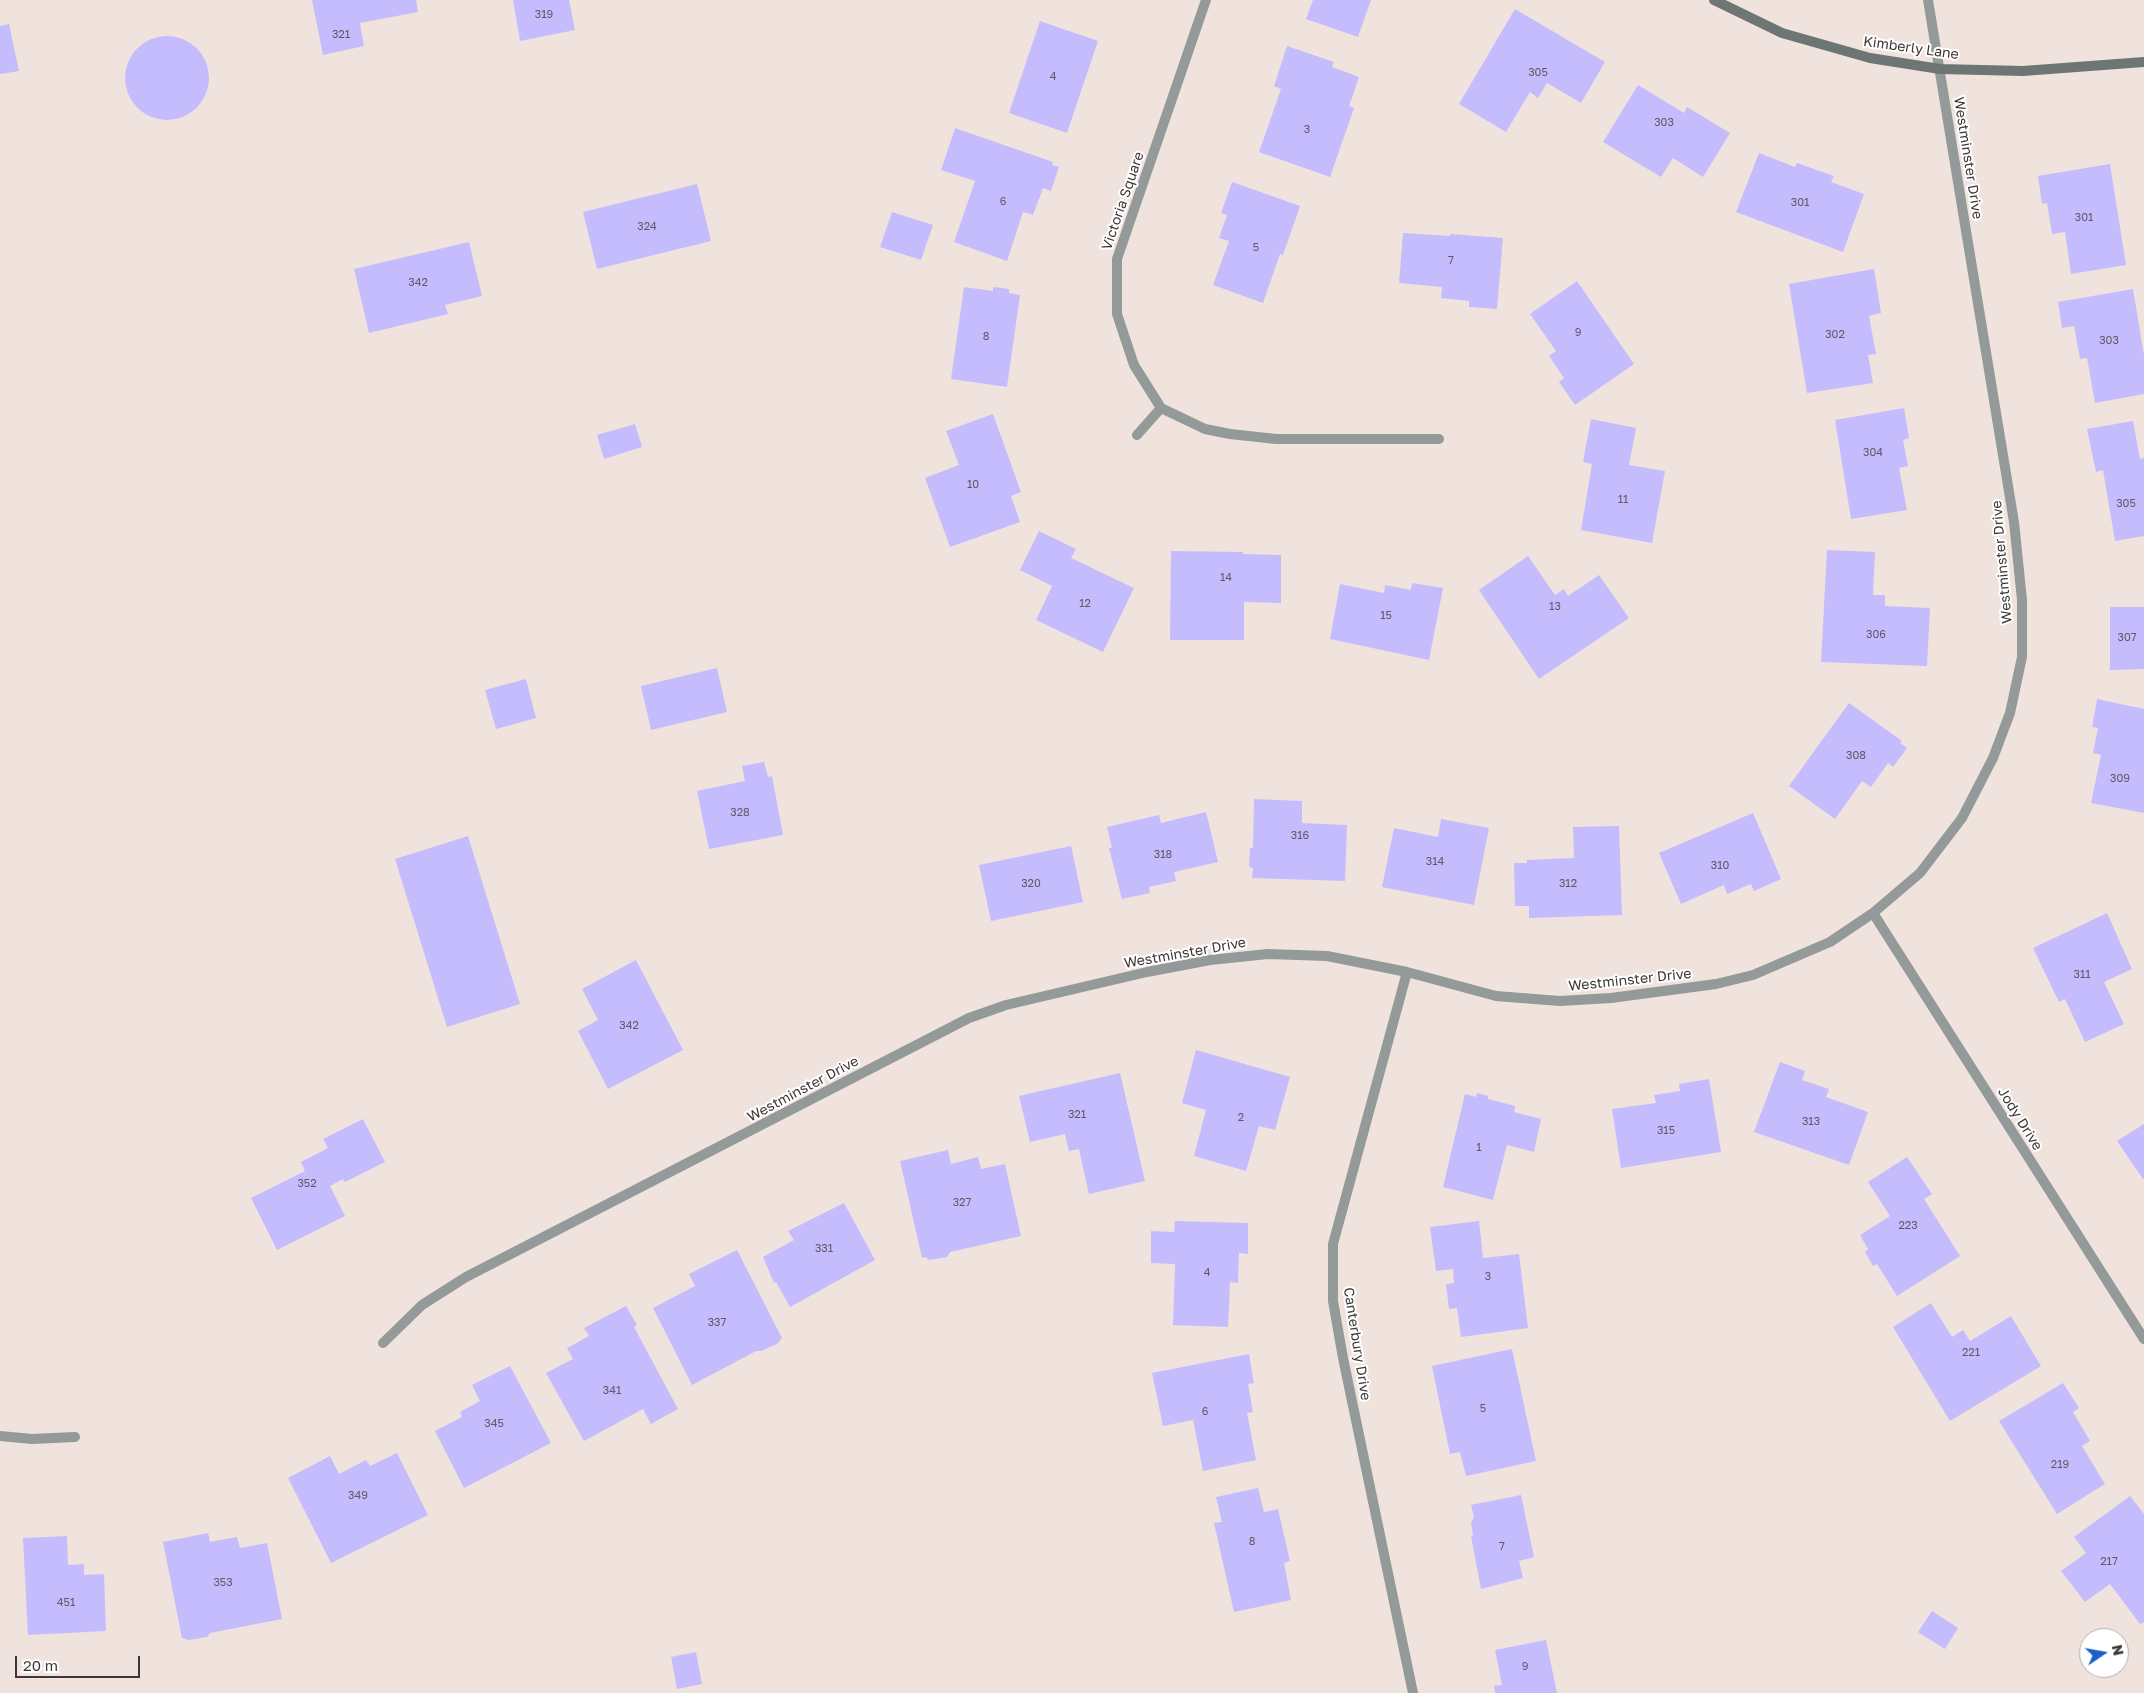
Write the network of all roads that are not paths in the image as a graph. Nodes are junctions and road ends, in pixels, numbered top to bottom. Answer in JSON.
{"nodes":[{"id":1,"x":1206,"y":0,"type":"edge"},
{"id":2,"x":1714,"y":0,"type":"edge"},
{"id":3,"x":1928,"y":0,"type":"edge"},
{"id":4,"x":2144,"y":62,"type":"edge"},
{"id":5,"x":1940,"y":69,"type":"junction"},
{"id":6,"x":1161,"y":408,"type":"junction"},
{"id":7,"x":1137,"y":435,"type":"dead end"},
{"id":8,"x":1439,"y":439,"type":"dead end"},
{"id":9,"x":1873,"y":913,"type":"junction"},
{"id":10,"x":1407,"y":972,"type":"junction"},
{"id":11,"x":2144,"y":1339,"type":"edge"},
{"id":12,"x":383,"y":1343,"type":"dead end"},
{"id":13,"x":0,"y":1436,"type":"edge"},
{"id":14,"x":75,"y":1437,"type":"dead end"},
{"id":15,"x":1413,"y":1693,"type":"edge"}],
"edges":[{"from":1,"to":6,"type":"street","name":"Victoria Square"},
{"from":2,"to":5,"type":"street","name":"Kimberly Lane"},
{"from":3,"to":5,"type":"street","name":"Westminster Drive"},
{"from":4,"to":5,"type":"street","name":"Kimberly Lane"},
{"from":5,"to":9,"type":"street","name":"Westminster Drive"},
{"from":6,"to":7,"type":"street"},
{"from":6,"to":8,"type":"street","name":"Victoria Square"},
{"from":9,"to":10,"type":"street","name":"Westminster Drive"},
{"from":9,"to":11,"type":"street","name":"Jody Drive"},
{"from":10,"to":12,"type":"street","name":"Westminster Drive"},
{"from":10,"to":15,"type":"street","name":"Canterbury Drive"},
{"from":13,"to":14,"type":"street"}]}
